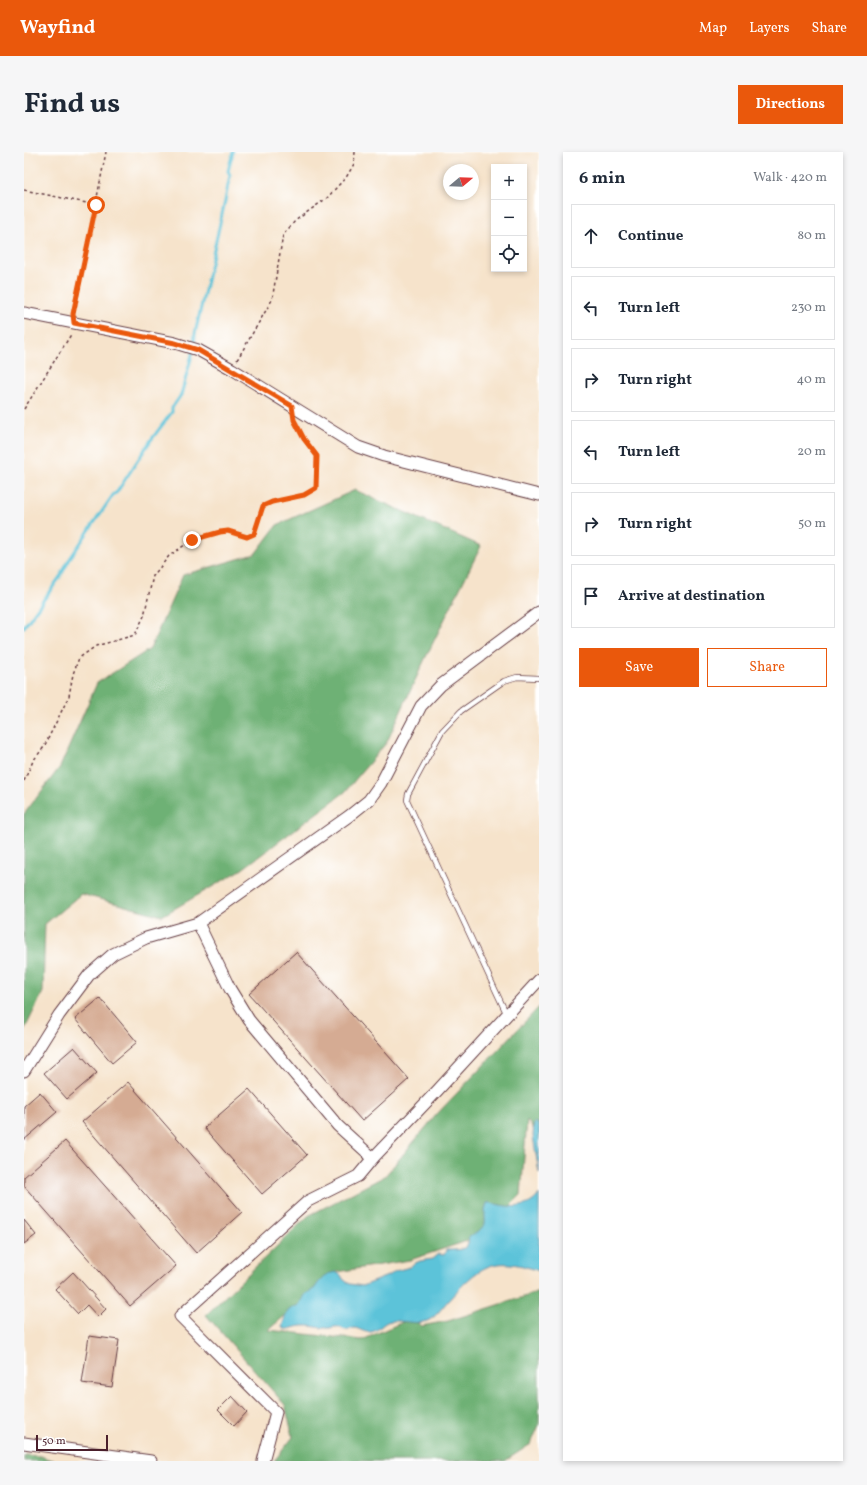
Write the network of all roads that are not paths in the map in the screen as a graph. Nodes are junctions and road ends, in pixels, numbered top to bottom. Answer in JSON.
{"nodes":[{"id":1,"x":24,"y":313,"type":"edge"},
{"id":2,"x":539,"y":495,"type":"edge"},
{"id":3,"x":539,"y":612,"type":"edge"},
{"id":4,"x":539,"y":678,"type":"edge"},
{"id":5,"x":198,"y":922,"type":"junction"},
{"id":6,"x":539,"y":980,"type":"edge"},
{"id":7,"x":507,"y":1015,"type":"junction"},
{"id":8,"x":24,"y":1071,"type":"edge"},
{"id":9,"x":373,"y":1158,"type":"junction"},
{"id":10,"x":24,"y":1443,"type":"edge"},
{"id":11,"x":151,"y":1461,"type":"edge"},
{"id":12,"x":263,"y":1461,"type":"edge"}],
"edges":[{"from":1,"to":2,"type":"street"},
{"from":3,"to":5,"type":"street"},
{"from":4,"to":7,"type":"lane"},
{"from":5,"to":8,"type":"street"},
{"from":5,"to":9,"type":"street"},
{"from":6,"to":7,"type":"street"},
{"from":7,"to":9,"type":"street"},
{"from":9,"to":12,"type":"street"},
{"from":10,"to":11,"type":"street"}]}
